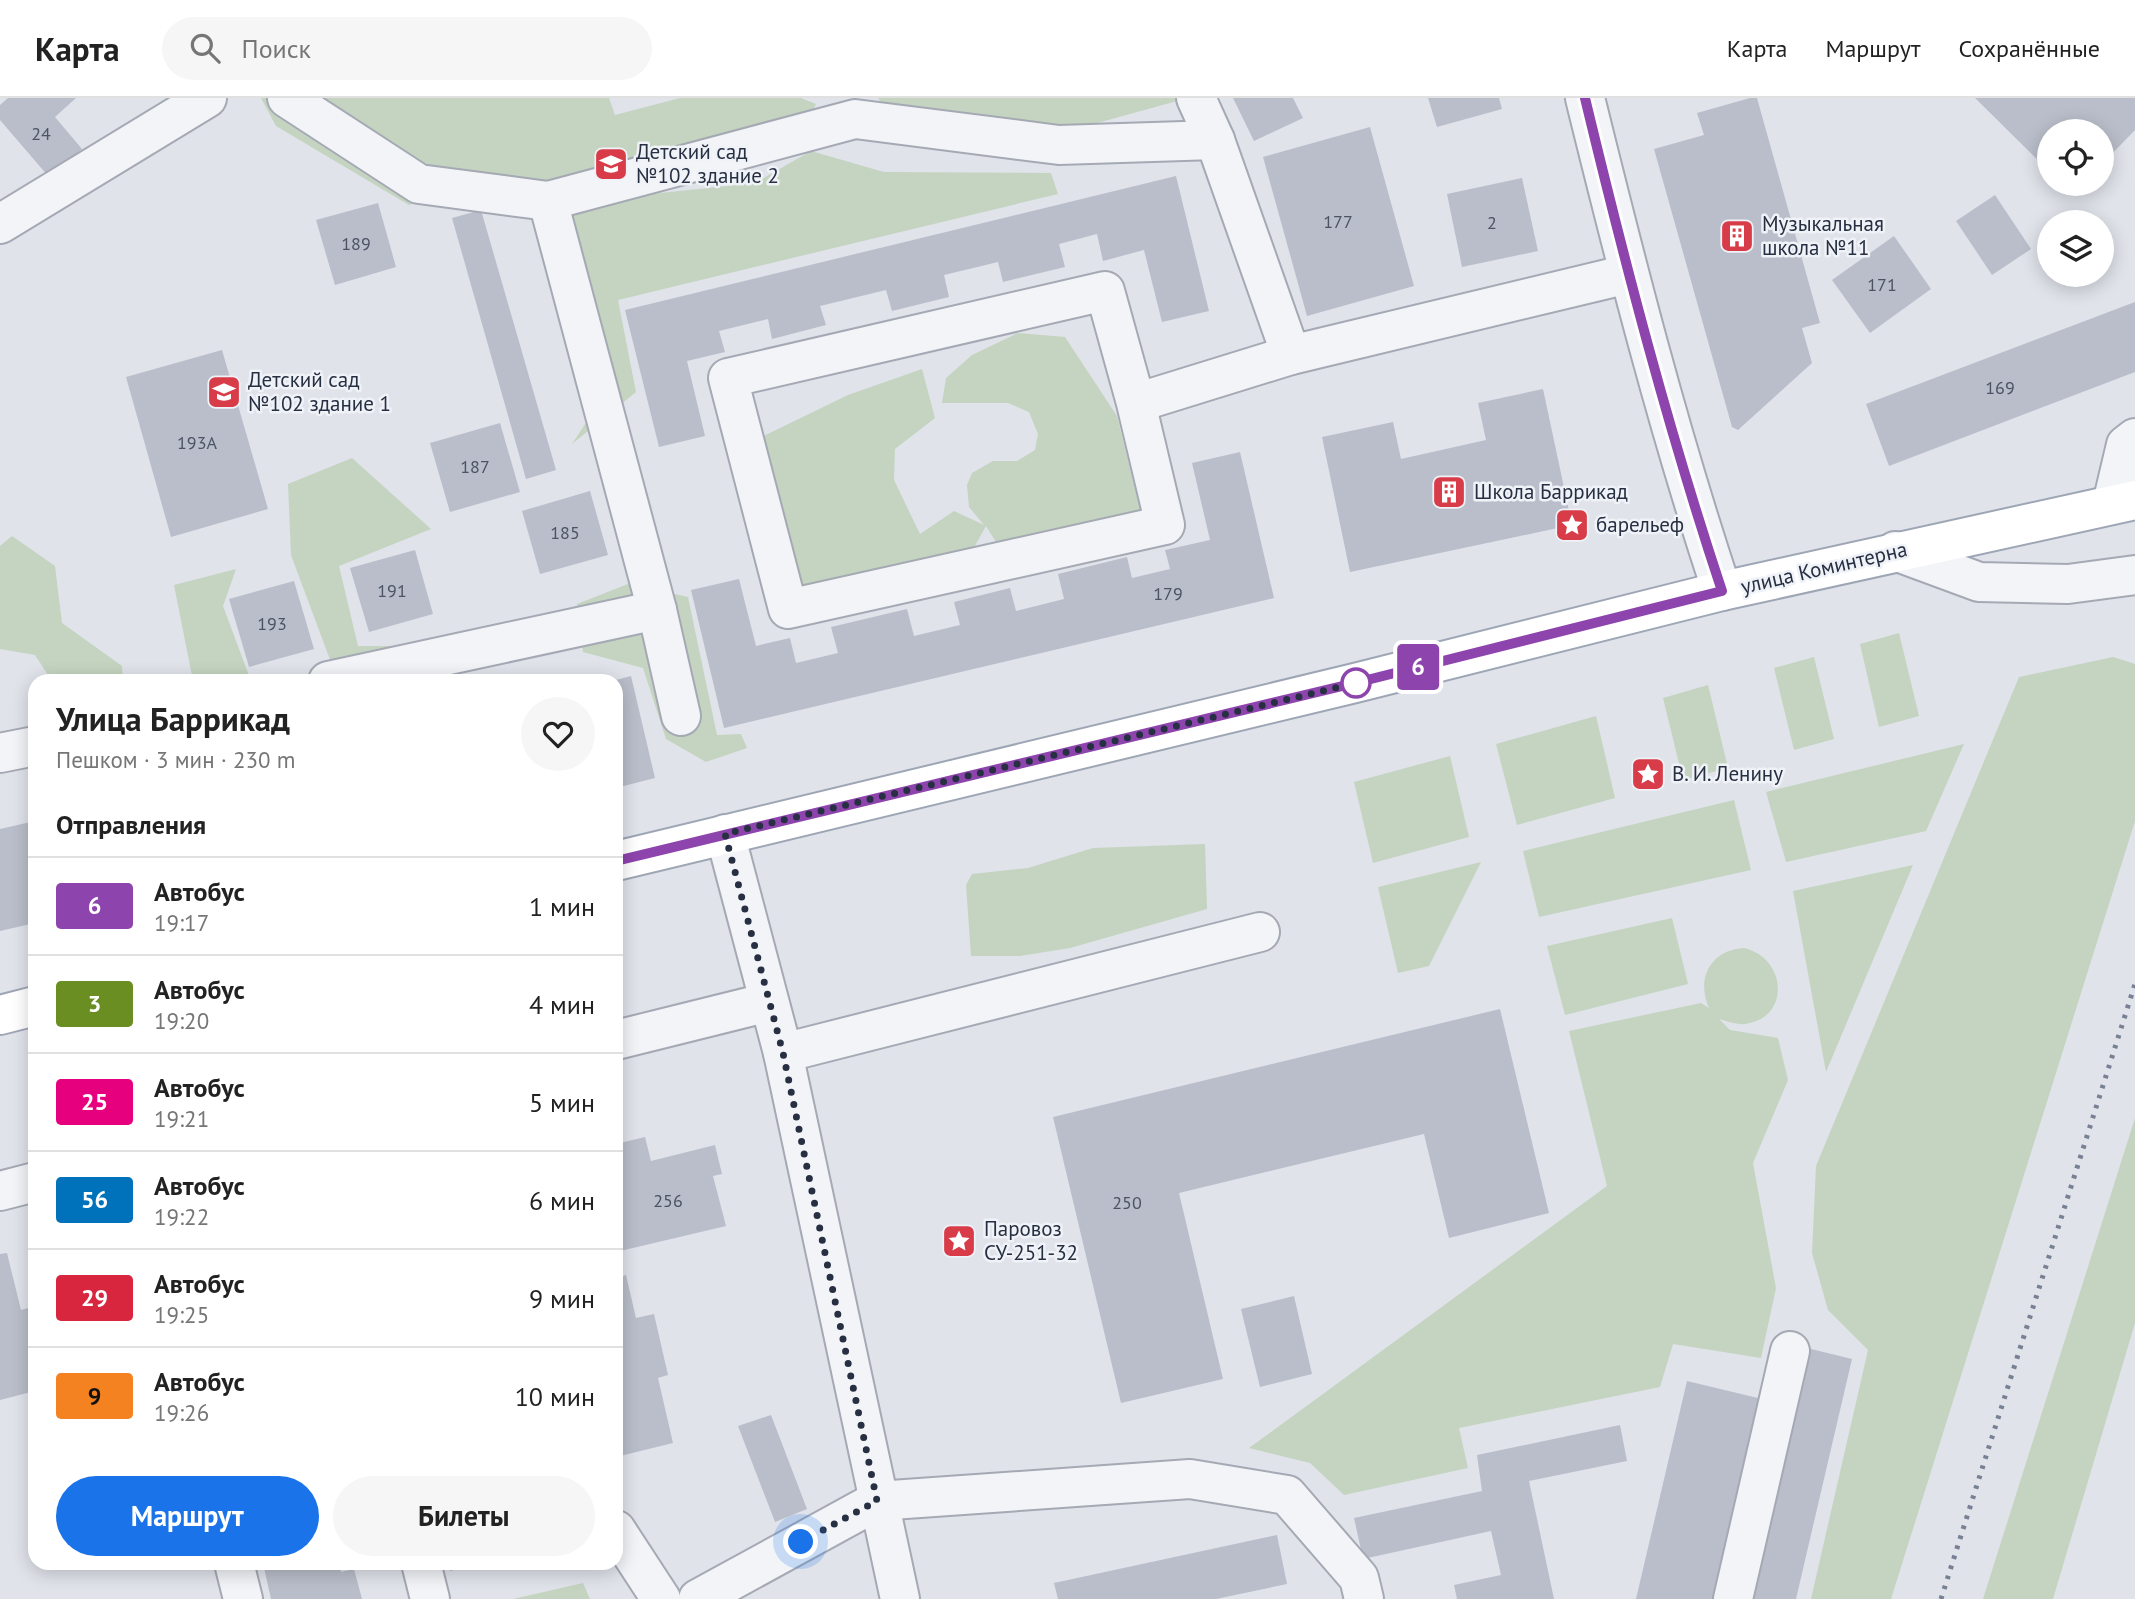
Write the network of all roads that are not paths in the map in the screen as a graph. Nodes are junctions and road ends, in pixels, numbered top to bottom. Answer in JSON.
{"nodes":[{"id":1,"x":207,"y":98,"type":"edge"},
{"id":2,"x":286,"y":98,"type":"edge"},
{"id":3,"x":1196,"y":98,"type":"edge"},
{"id":4,"x":1585,"y":98,"type":"edge"},
{"id":5,"x":853,"y":108,"type":"edge"},
{"id":6,"x":1215,"y":140,"type":"junction"},
{"id":7,"x":548,"y":201,"type":"junction"},
{"id":8,"x":0,"y":223,"type":"edge"},
{"id":9,"x":1628,"y":274,"type":"junction"},
{"id":10,"x":1292,"y":355,"type":"junction"},
{"id":11,"x":1136,"y":403,"type":"junction"},
{"id":12,"x":2135,"y":438,"type":"edge"},
{"id":13,"x":2124,"y":502,"type":"edge"},
{"id":14,"x":1895,"y":551,"type":"junction"},
{"id":15,"x":2135,"y":575,"type":"edge"},
{"id":16,"x":1722,"y":591,"type":"junction"},
{"id":17,"x":657,"y":610,"type":"junction"},
{"id":18,"x":360,"y":674,"type":"edge"},
{"id":19,"x":681,"y":716,"type":"dead end"},
{"id":20,"x":28,"y":747,"type":"edge"},
{"id":21,"x":0,"y":753,"type":"edge"},
{"id":22,"x":725,"y":834,"type":"junction"},
{"id":23,"x":623,"y":859,"type":"edge"},
{"id":24,"x":1260,"y":932,"type":"dead end"},
{"id":25,"x":769,"y":1002,"type":"junction"},
{"id":26,"x":28,"y":1008,"type":"edge"},
{"id":27,"x":0,"y":1015,"type":"edge"},
{"id":28,"x":623,"y":1038,"type":"edge"},
{"id":29,"x":783,"y":1053,"type":"junction"},
{"id":30,"x":28,"y":1184,"type":"edge"},
{"id":31,"x":0,"y":1191,"type":"edge"},
{"id":32,"x":1790,"y":1351,"type":"dead end"},
{"id":33,"x":877,"y":1501,"type":"junction"},
{"id":34,"x":623,"y":1541,"type":"edge"},
{"id":35,"x":236,"y":1570,"type":"edge"},
{"id":36,"x":423,"y":1570,"type":"edge"},
{"id":37,"x":243,"y":1599,"type":"edge"},
{"id":38,"x":430,"y":1599,"type":"edge"},
{"id":39,"x":661,"y":1599,"type":"edge"},
{"id":40,"x":698,"y":1599,"type":"edge"},
{"id":41,"x":900,"y":1599,"type":"edge"},
{"id":42,"x":1364,"y":1599,"type":"edge"},
{"id":43,"x":1733,"y":1599,"type":"edge"}],
"edges":[{"from":1,"to":8,"type":"street"},
{"from":2,"to":7,"type":"street"},
{"from":3,"to":6,"type":"street"},
{"from":4,"to":9,"type":"street"},
{"from":5,"to":6,"type":"street"},
{"from":5,"to":7,"type":"street"},
{"from":6,"to":10,"type":"street"},
{"from":7,"to":17,"type":"street"},
{"from":9,"to":10,"type":"street"},
{"from":9,"to":16,"type":"street"},
{"from":10,"to":11,"type":"street"},
{"from":11,"to":11,"type":"street"},
{"from":12,"to":13,"type":"street"},
{"from":13,"to":14,"type":"main road","name":"улица Коминтерна"},
{"from":14,"to":15,"type":"street"},
{"from":14,"to":16,"type":"main road","name":"улица Коминтерна"},
{"from":16,"to":22,"type":"main road","name":"улица Коминтерна"},
{"from":17,"to":18,"type":"street"},
{"from":17,"to":19,"type":"street"},
{"from":20,"to":21,"type":"street"},
{"from":22,"to":23,"type":"main road","name":"улица Коминтерна"},
{"from":22,"to":25,"type":"street"},
{"from":24,"to":29,"type":"street"},
{"from":25,"to":28,"type":"street"},
{"from":25,"to":29,"type":"street"},
{"from":26,"to":27,"type":"main road"},
{"from":29,"to":33,"type":"street"},
{"from":30,"to":31,"type":"street"},
{"from":32,"to":43,"type":"street"},
{"from":33,"to":40,"type":"street"},
{"from":33,"to":41,"type":"street"},
{"from":33,"to":42,"type":"street"},
{"from":34,"to":39,"type":"street"},
{"from":35,"to":37,"type":"street"},
{"from":36,"to":38,"type":"street"}]}
